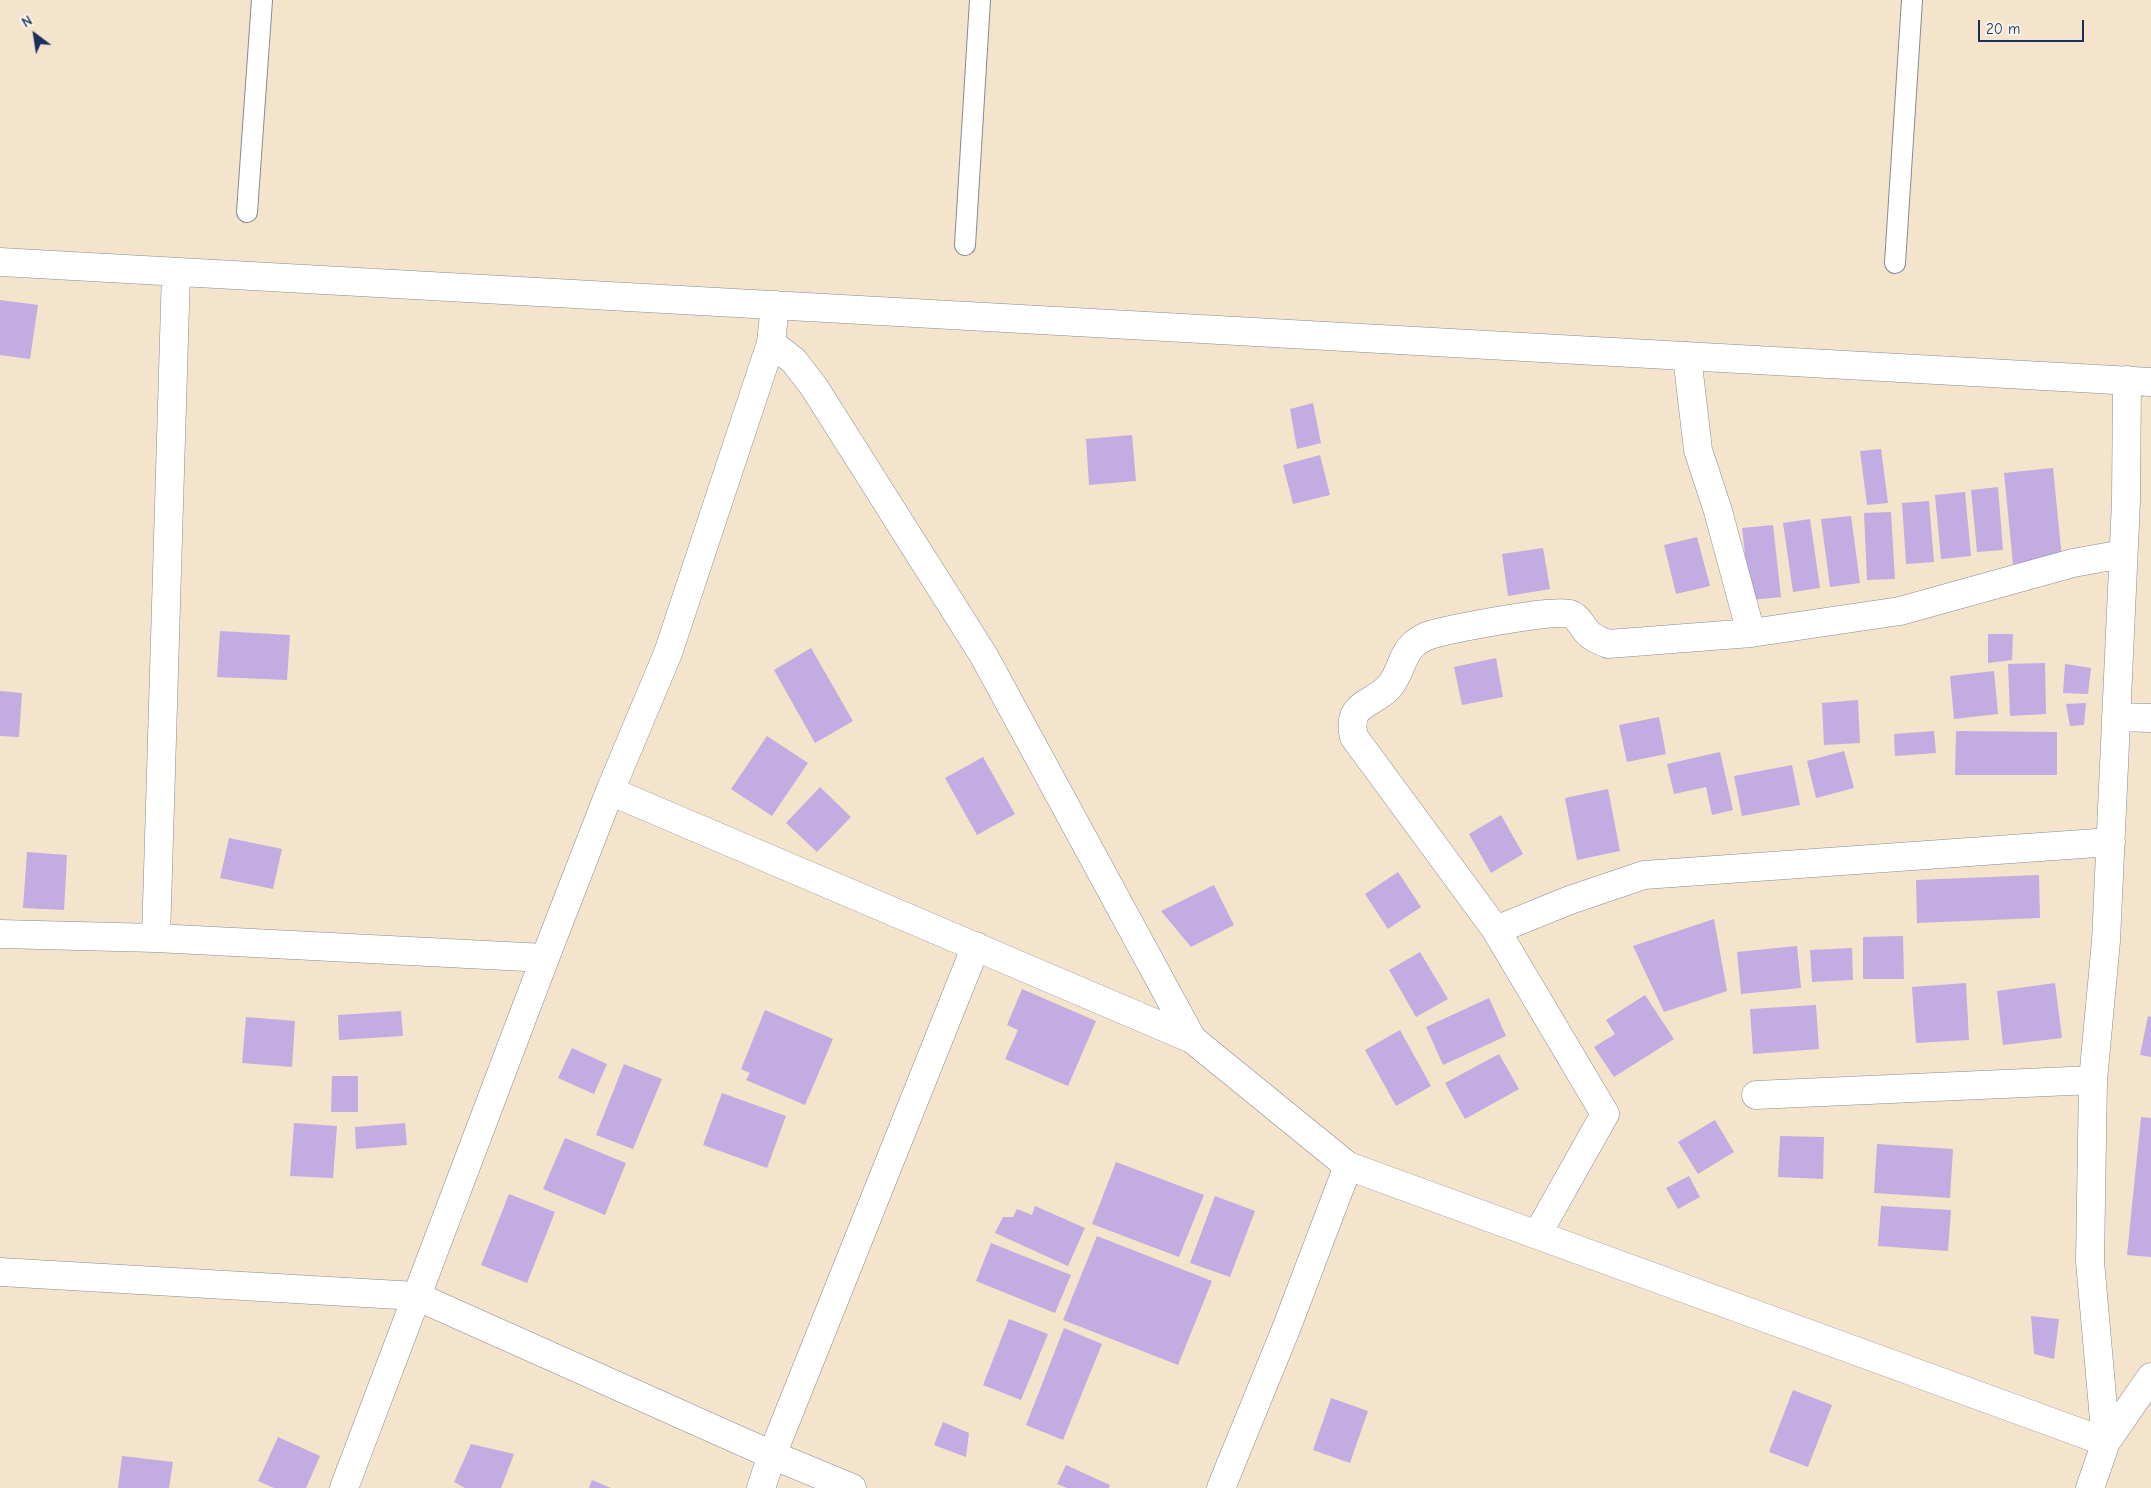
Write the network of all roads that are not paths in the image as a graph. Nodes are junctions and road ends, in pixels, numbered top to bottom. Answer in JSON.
{"nodes":[{"id":1,"x":262,"y":0,"type":"edge"},
{"id":2,"x":980,"y":0,"type":"edge"},
{"id":3,"x":1912,"y":0,"type":"edge"},
{"id":4,"x":247,"y":212,"type":"dead end"},
{"id":5,"x":965,"y":245,"type":"dead end"},
{"id":6,"x":0,"y":262,"type":"edge"},
{"id":7,"x":1895,"y":263,"type":"dead end"},
{"id":8,"x":176,"y":272,"type":"junction"},
{"id":9,"x":775,"y":305,"type":"junction"},
{"id":10,"x":771,"y":344,"type":"junction"},
{"id":11,"x":1687,"y":356,"type":"junction"},
{"id":12,"x":2139,"y":381,"type":"edge"},
{"id":13,"x":2123,"y":554,"type":"junction"},
{"id":14,"x":1751,"y":633,"type":"junction"},
{"id":15,"x":2116,"y":717,"type":"junction"},
{"id":16,"x":2151,"y":718,"type":"edge"},
{"id":17,"x":610,"y":791,"type":"junction"},
{"id":18,"x":2111,"y":842,"type":"junction"},
{"id":19,"x":1496,"y":930,"type":"junction"},
{"id":20,"x":0,"y":934,"type":"edge"},
{"id":21,"x":156,"y":938,"type":"junction"},
{"id":22,"x":976,"y":946,"type":"junction"},
{"id":23,"x":545,"y":958,"type":"junction"},
{"id":24,"x":1192,"y":1039,"type":"junction"},
{"id":25,"x":2093,"y":1080,"type":"junction"},
{"id":26,"x":1756,"y":1095,"type":"dead end"},
{"id":27,"x":1348,"y":1166,"type":"junction"},
{"id":28,"x":1538,"y":1233,"type":"junction"},
{"id":29,"x":0,"y":1272,"type":"edge"},
{"id":30,"x":416,"y":1296,"type":"junction"},
{"id":31,"x":2151,"y":1377,"type":"edge"},
{"id":32,"x":2106,"y":1442,"type":"junction"},
{"id":33,"x":772,"y":1455,"type":"junction"},
{"id":34,"x":344,"y":1488,"type":"edge"},
{"id":35,"x":762,"y":1488,"type":"edge"},
{"id":36,"x":852,"y":1488,"type":"edge"},
{"id":37,"x":1221,"y":1488,"type":"edge"},
{"id":38,"x":2090,"y":1488,"type":"edge"}],
"edges":[{"from":1,"to":4,"type":"lane"},
{"from":2,"to":5,"type":"lane"},
{"from":3,"to":7,"type":"lane"},
{"from":6,"to":8,"type":"street"},
{"from":8,"to":9,"type":"street"},
{"from":8,"to":21,"type":"street"},
{"from":9,"to":10,"type":"street"},
{"from":9,"to":11,"type":"street"},
{"from":10,"to":17,"type":"street"},
{"from":10,"to":24,"type":"street"},
{"from":11,"to":12,"type":"street"},
{"from":11,"to":14,"type":"street"},
{"from":12,"to":13,"type":"street"},
{"from":13,"to":14,"type":"street"},
{"from":13,"to":15,"type":"street"},
{"from":14,"to":19,"type":"street"},
{"from":15,"to":16,"type":"street"},
{"from":15,"to":18,"type":"street"},
{"from":17,"to":22,"type":"street"},
{"from":17,"to":23,"type":"street"},
{"from":18,"to":19,"type":"street"},
{"from":18,"to":25,"type":"street"},
{"from":19,"to":28,"type":"street"},
{"from":20,"to":21,"type":"street"},
{"from":21,"to":23,"type":"street"},
{"from":22,"to":24,"type":"street"},
{"from":22,"to":33,"type":"street"},
{"from":23,"to":30,"type":"street"},
{"from":24,"to":27,"type":"street"},
{"from":25,"to":26,"type":"street"},
{"from":25,"to":32,"type":"street"},
{"from":27,"to":28,"type":"street"},
{"from":27,"to":37,"type":"street"},
{"from":28,"to":32,"type":"street"},
{"from":29,"to":30,"type":"street"},
{"from":30,"to":33,"type":"street"},
{"from":30,"to":34,"type":"street"},
{"from":31,"to":32,"type":"street"},
{"from":32,"to":38,"type":"street"},
{"from":33,"to":35,"type":"street"},
{"from":33,"to":36,"type":"street"}]}
